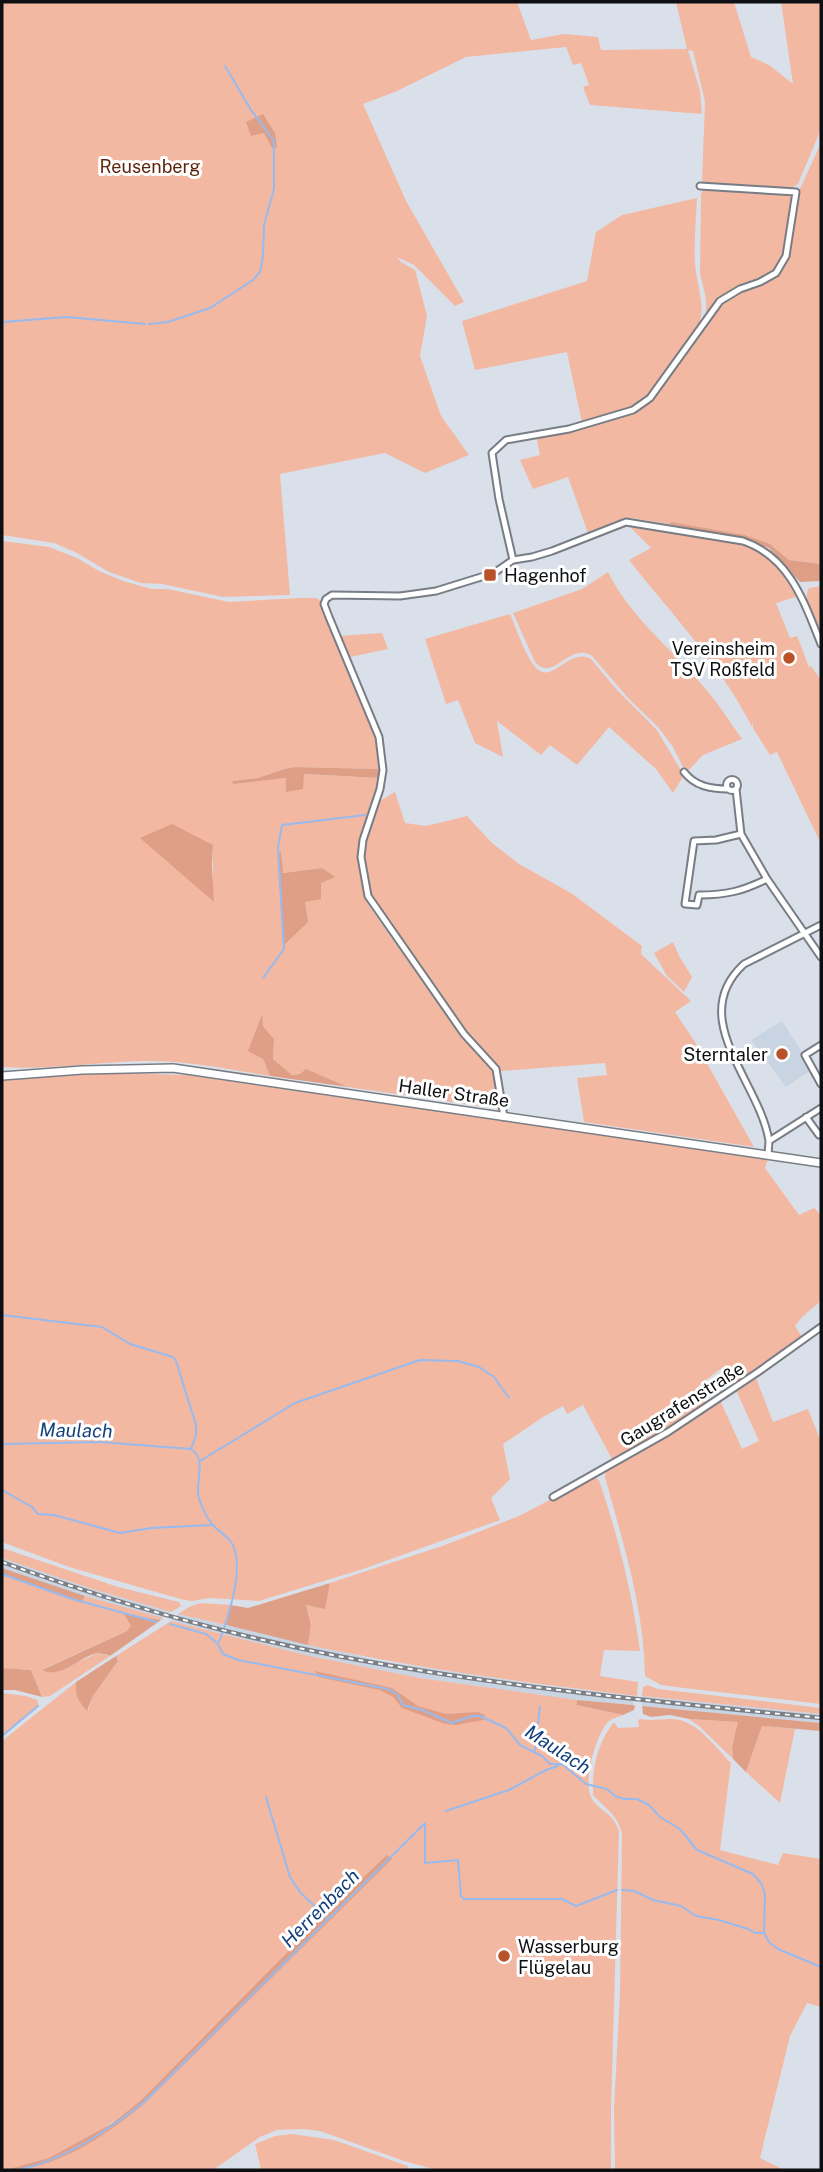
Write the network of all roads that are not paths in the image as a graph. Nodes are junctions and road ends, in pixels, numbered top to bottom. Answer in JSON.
{"nodes":[{"id":1,"x":700,"y":186,"type":"dead end"},
{"id":2,"x":513,"y":560,"type":"junction"},
{"id":3,"x":821,"y":644,"type":"edge"},
{"id":4,"x":684,"y":772,"type":"dead end"},
{"id":5,"x":728,"y":789,"type":"junction"},
{"id":6,"x":736,"y":789,"type":"junction"},
{"id":7,"x":741,"y":834,"type":"junction"},
{"id":8,"x":767,"y":879,"type":"junction"},
{"id":9,"x":687,"y":893,"type":"junction"},
{"id":10,"x":699,"y":895,"type":"junction"},
{"id":11,"x":821,"y":925,"type":"edge"},
{"id":12,"x":806,"y":933,"type":"junction"},
{"id":13,"x":821,"y":957,"type":"edge"},
{"id":14,"x":821,"y":1045,"type":"edge"},
{"id":15,"x":2,"y":1076,"type":"edge"},
{"id":16,"x":821,"y":1084,"type":"edge"},
{"id":17,"x":821,"y":1108,"type":"edge"},
{"id":18,"x":504,"y":1117,"type":"junction"},
{"id":19,"x":806,"y":1118,"type":"junction"},
{"id":20,"x":821,"y":1135,"type":"edge"},
{"id":21,"x":769,"y":1141,"type":"junction"},
{"id":22,"x":768,"y":1155,"type":"junction"},
{"id":23,"x":821,"y":1163,"type":"edge"},
{"id":24,"x":821,"y":1327,"type":"edge"},
{"id":25,"x":553,"y":1497,"type":"dead end"}],
"edges":[{"from":1,"to":2,"type":"street"},
{"from":2,"to":3,"type":"street"},
{"from":2,"to":18,"type":"street"},
{"from":4,"to":5,"type":"street"},
{"from":5,"to":6,"type":"street"},
{"from":5,"to":6,"type":"street"},
{"from":6,"to":7,"type":"street"},
{"from":7,"to":8,"type":"street"},
{"from":7,"to":9,"type":"street"},
{"from":8,"to":10,"type":"street"},
{"from":8,"to":12,"type":"street"},
{"from":9,"to":10,"type":"street"},
{"from":9,"to":10,"type":"street"},
{"from":11,"to":12,"type":"street"},
{"from":12,"to":13,"type":"street"},
{"from":12,"to":21,"type":"street"},
{"from":14,"to":16,"type":"street"},
{"from":15,"to":18,"type":"main road","name":"Haller Straße"},
{"from":17,"to":19,"type":"street"},
{"from":18,"to":22,"type":"main road","name":"Haller Straße"},
{"from":19,"to":20,"type":"street"},
{"from":19,"to":21,"type":"street"},
{"from":21,"to":22,"type":"street"},
{"from":22,"to":23,"type":"main road","name":"Haller Straße"},
{"from":24,"to":25,"type":"street","name":"Gaugrafenstraße"}]}
